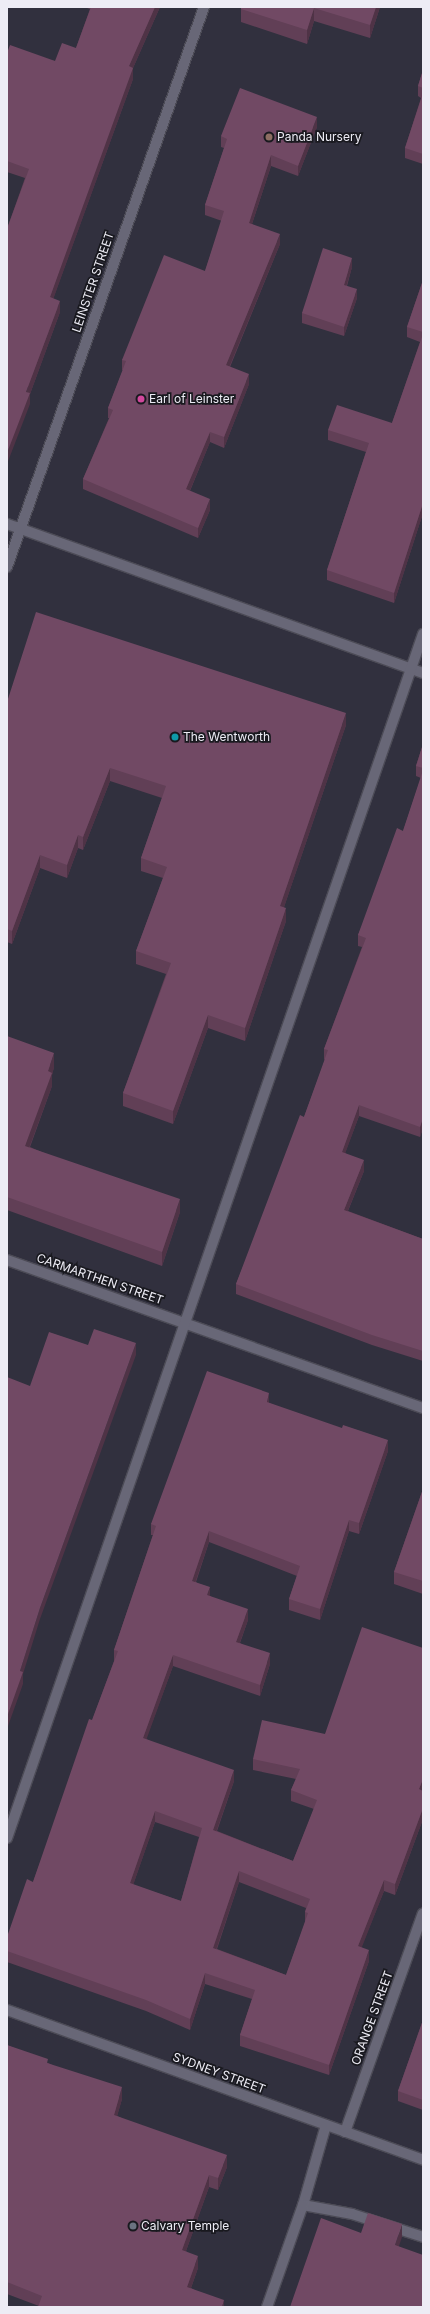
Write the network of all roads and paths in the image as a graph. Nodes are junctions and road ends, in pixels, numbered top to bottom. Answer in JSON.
{"nodes":[{"id":1,"x":204,"y":7,"type":"edge"},
{"id":2,"x":7,"y":524,"type":"edge"},
{"id":3,"x":20,"y":529,"type":"junction"},
{"id":4,"x":7,"y":566,"type":"edge"},
{"id":5,"x":423,"y":634,"type":"edge"},
{"id":6,"x":411,"y":668,"type":"junction"},
{"id":7,"x":423,"y":673,"type":"edge"},
{"id":8,"x":7,"y":1260,"type":"edge"},
{"id":9,"x":185,"y":1322,"type":"junction"},
{"id":10,"x":423,"y":1408,"type":"edge"},
{"id":11,"x":7,"y":1838,"type":"edge"},
{"id":12,"x":423,"y":1913,"type":"edge"},
{"id":13,"x":7,"y":2010,"type":"edge"},
{"id":14,"x":326,"y":2125,"type":"junction"},
{"id":15,"x":345,"y":2132,"type":"junction"},
{"id":16,"x":423,"y":2160,"type":"edge"},
{"id":17,"x":303,"y":2205,"type":"junction"},
{"id":18,"x":423,"y":2237,"type":"edge"},
{"id":19,"x":266,"y":2307,"type":"edge"}],
"edges":[{"from":1,"to":3,"type":"street","name":"LEINSTER STREET"},
{"from":2,"to":3,"type":"street"},
{"from":3,"to":4,"type":"street","name":"LEINSTER STREET"},
{"from":3,"to":6,"type":"street"},
{"from":5,"to":6,"type":"street"},
{"from":6,"to":7,"type":"street"},
{"from":6,"to":9,"type":"street"},
{"from":8,"to":9,"type":"street","name":"CARMARTHEN STREET"},
{"from":9,"to":10,"type":"street","name":"CARMARTHEN STREET"},
{"from":9,"to":11,"type":"street"},
{"from":12,"to":15,"type":"street","name":"ORANGE STREET"},
{"from":13,"to":14,"type":"street","name":"SYDNEY STREET"},
{"from":14,"to":15,"type":"street","name":"SYDNEY STREET"},
{"from":14,"to":17,"type":"street"},
{"from":15,"to":16,"type":"street","name":"SYDNEY STREET"},
{"from":17,"to":18,"type":"street"},
{"from":17,"to":19,"type":"street"}]}
